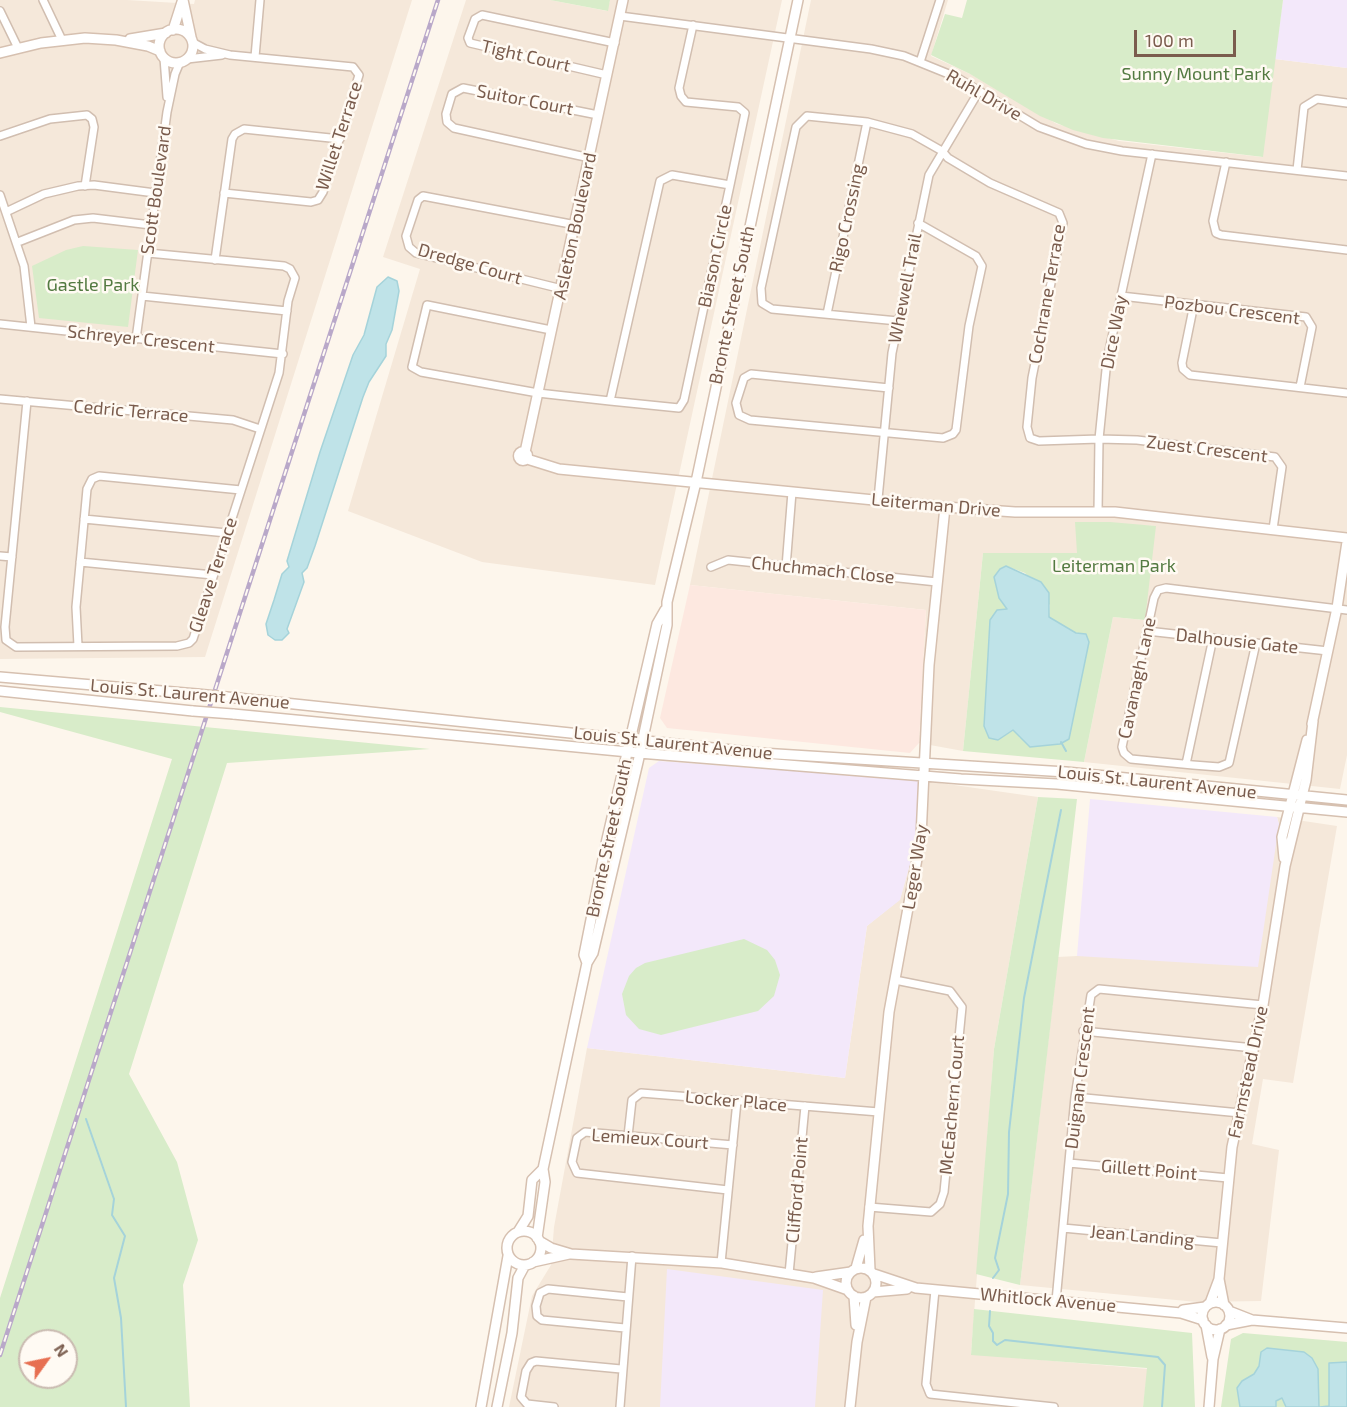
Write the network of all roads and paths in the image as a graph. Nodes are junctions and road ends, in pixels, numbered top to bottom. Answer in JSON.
{"nodes":[{"id":1,"x":43,"y":0,"type":"edge"},
{"id":2,"x":183,"y":0,"type":"edge"},
{"id":3,"x":260,"y":0,"type":"edge"},
{"id":4,"x":623,"y":0,"type":"edge"},
{"id":5,"x":798,"y":0,"type":"edge"},
{"id":6,"x":940,"y":0,"type":"edge"},
{"id":7,"x":0,"y":11,"type":"edge"},
{"id":8,"x":620,"y":16,"type":"junction"},
{"id":9,"x":693,"y":25,"type":"junction"},
{"id":10,"x":170,"y":31,"type":"junction"},
{"id":11,"x":789,"y":38,"type":"junction"},
{"id":12,"x":62,"y":40,"type":"junction"},
{"id":13,"x":116,"y":40,"type":"junction"},
{"id":14,"x":192,"y":40,"type":"junction"},
{"id":15,"x":615,"y":42,"type":"junction"},
{"id":16,"x":18,"y":48,"type":"junction"},
{"id":17,"x":0,"y":53,"type":"edge"},
{"id":18,"x":162,"y":54,"type":"junction"},
{"id":19,"x":231,"y":55,"type":"junction"},
{"id":20,"x":255,"y":57,"type":"junction"},
{"id":21,"x":183,"y":61,"type":"junction"},
{"id":22,"x":920,"y":62,"type":"junction"},
{"id":23,"x":607,"y":75,"type":"junction"},
{"id":24,"x":979,"y":91,"type":"junction"},
{"id":25,"x":1347,"y":103,"type":"edge"},
{"id":26,"x":167,"y":112,"type":"junction"},
{"id":27,"x":598,"y":114,"type":"junction"},
{"id":28,"x":867,"y":122,"type":"junction"},
{"id":29,"x":0,"y":136,"type":"edge"},
{"id":30,"x":340,"y":139,"type":"junction"},
{"id":31,"x":942,"y":151,"type":"junction"},
{"id":32,"x":1152,"y":154,"type":"junction"},
{"id":33,"x":590,"y":158,"type":"junction"},
{"id":34,"x":1226,"y":162,"type":"junction"},
{"id":35,"x":1297,"y":170,"type":"junction"},
{"id":36,"x":1347,"y":176,"type":"edge"},
{"id":37,"x":730,"y":185,"type":"junction"},
{"id":38,"x":85,"y":186,"type":"junction"},
{"id":39,"x":155,"y":192,"type":"junction"},
{"id":40,"x":224,"y":193,"type":"junction"},
{"id":41,"x":0,"y":195,"type":"edge"},
{"id":42,"x":8,"y":211,"type":"junction"},
{"id":43,"x":918,"y":223,"type":"junction"},
{"id":44,"x":151,"y":225,"type":"junction"},
{"id":45,"x":576,"y":225,"type":"junction"},
{"id":46,"x":18,"y":242,"type":"junction"},
{"id":47,"x":1347,"y":250,"type":"edge"},
{"id":48,"x":148,"y":253,"type":"junction"},
{"id":49,"x":215,"y":260,"type":"junction"},
{"id":50,"x":562,"y":289,"type":"junction"},
{"id":51,"x":142,"y":296,"type":"junction"},
{"id":52,"x":1121,"y":296,"type":"junction"},
{"id":53,"x":1194,"y":304,"type":"junction"},
{"id":54,"x":287,"y":311,"type":"junction"},
{"id":55,"x":827,"y":314,"type":"junction"},
{"id":56,"x":898,"y":321,"type":"junction"},
{"id":57,"x":0,"y":324,"type":"edge"},
{"id":58,"x":31,"y":327,"type":"junction"},
{"id":59,"x":552,"y":330,"type":"junction"},
{"id":60,"x":136,"y":339,"type":"junction"},
{"id":61,"x":283,"y":354,"type":"junction"},
{"id":62,"x":1300,"y":387,"type":"junction"},
{"id":63,"x":889,"y":388,"type":"junction"},
{"id":64,"x":538,"y":393,"type":"junction"},
{"id":65,"x":1347,"y":393,"type":"edge"},
{"id":66,"x":0,"y":399,"type":"edge"},
{"id":67,"x":27,"y":401,"type":"junction"},
{"id":68,"x":610,"y":401,"type":"junction"},
{"id":69,"x":260,"y":429,"type":"junction"},
{"id":70,"x":885,"y":432,"type":"junction"},
{"id":71,"x":1099,"y":439,"type":"junction"},
{"id":72,"x":526,"y":455,"type":"joint"},
{"id":73,"x":696,"y":482,"type":"junction"},
{"id":74,"x":241,"y":490,"type":"junction"},
{"id":75,"x":792,"y":492,"type":"junction"},
{"id":76,"x":878,"y":499,"type":"junction"},
{"id":77,"x":945,"y":507,"type":"junction"},
{"id":78,"x":1098,"y":512,"type":"junction"},
{"id":79,"x":84,"y":519,"type":"junction"},
{"id":80,"x":1273,"y":529,"type":"junction"},
{"id":81,"x":227,"y":533,"type":"junction"},
{"id":82,"x":1347,"y":540,"type":"edge"},
{"id":83,"x":0,"y":556,"type":"edge"},
{"id":84,"x":12,"y":557,"type":"junction"},
{"id":85,"x":80,"y":562,"type":"junction"},
{"id":86,"x":711,"y":567,"type":"dead end"},
{"id":87,"x":786,"y":567,"type":"junction"},
{"id":88,"x":213,"y":575,"type":"junction"},
{"id":89,"x":937,"y":582,"type":"junction"},
{"id":90,"x":1342,"y":609,"type":"edge"},
{"id":91,"x":665,"y":610,"type":"junction"},
{"id":92,"x":1147,"y":630,"type":"junction"},
{"id":93,"x":1212,"y":638,"type":"junction"},
{"id":94,"x":1256,"y":643,"type":"junction"},
{"id":95,"x":78,"y":646,"type":"junction"},
{"id":96,"x":1328,"y":651,"type":"junction"},
{"id":97,"x":0,"y":677,"type":"edge"},
{"id":98,"x":0,"y":691,"type":"edge"},
{"id":99,"x":630,"y":738,"type":"junction"},
{"id":100,"x":642,"y":739,"type":"junction"},
{"id":101,"x":627,"y":751,"type":"junction"},
{"id":102,"x":639,"y":753,"type":"junction"},
{"id":103,"x":925,"y":764,"type":"junction"},
{"id":104,"x":1186,"y":764,"type":"junction"},
{"id":105,"x":925,"y":776,"type":"junction"},
{"id":106,"x":1297,"y":796,"type":"junction"},
{"id":107,"x":1347,"y":800,"type":"edge"},
{"id":108,"x":1294,"y":806,"type":"junction"},
{"id":109,"x":1347,"y":812,"type":"edge"},
{"id":110,"x":587,"y":963,"type":"junction"},
{"id":111,"x":895,"y":980,"type":"junction"},
{"id":112,"x":1263,"y":1005,"type":"junction"},
{"id":113,"x":1083,"y":1031,"type":"junction"},
{"id":114,"x":1254,"y":1048,"type":"junction"},
{"id":115,"x":1075,"y":1097,"type":"junction"},
{"id":116,"x":737,"y":1101,"type":"junction"},
{"id":117,"x":805,"y":1106,"type":"junction"},
{"id":118,"x":879,"y":1112,"type":"junction"},
{"id":119,"x":1240,"y":1113,"type":"junction"},
{"id":120,"x":628,"y":1136,"type":"junction"},
{"id":121,"x":733,"y":1145,"type":"junction"},
{"id":122,"x":1069,"y":1162,"type":"junction"},
{"id":123,"x":543,"y":1169,"type":"junction"},
{"id":124,"x":1228,"y":1178,"type":"junction"},
{"id":125,"x":728,"y":1190,"type":"junction"},
{"id":126,"x":869,"y":1207,"type":"junction"},
{"id":127,"x":868,"y":1226,"type":"junction"},
{"id":128,"x":1063,"y":1228,"type":"junction"},
{"id":129,"x":518,"y":1232,"type":"junction"},
{"id":130,"x":538,"y":1239,"type":"junction"},
{"id":131,"x":1222,"y":1243,"type":"junction"},
{"id":132,"x":572,"y":1254,"type":"junction"},
{"id":133,"x":508,"y":1256,"type":"junction"},
{"id":134,"x":633,"y":1256,"type":"junction"},
{"id":135,"x":529,"y":1263,"type":"junction"},
{"id":136,"x":721,"y":1263,"type":"junction"},
{"id":137,"x":853,"y":1270,"type":"junction"},
{"id":138,"x":872,"y":1272,"type":"junction"},
{"id":139,"x":789,"y":1274,"type":"junction"},
{"id":140,"x":814,"y":1278,"type":"junction"},
{"id":141,"x":1219,"y":1278,"type":"junction"},
{"id":142,"x":916,"y":1288,"type":"junction"},
{"id":143,"x":935,"y":1290,"type":"junction"},
{"id":144,"x":851,"y":1293,"type":"junction"},
{"id":145,"x":870,"y":1294,"type":"junction"},
{"id":146,"x":628,"y":1297,"type":"junction"},
{"id":147,"x":1056,"y":1301,"type":"junction"},
{"id":148,"x":1208,"y":1305,"type":"junction"},
{"id":149,"x":1226,"y":1308,"type":"junction"},
{"id":150,"x":1181,"y":1313,"type":"junction"},
{"id":151,"x":1252,"y":1320,"type":"junction"},
{"id":152,"x":1204,"y":1323,"type":"junction"},
{"id":153,"x":1223,"y":1327,"type":"junction"},
{"id":154,"x":625,"y":1328,"type":"junction"},
{"id":155,"x":1347,"y":1328,"type":"edge"},
{"id":156,"x":857,"y":1342,"type":"junction"},
{"id":157,"x":1213,"y":1359,"type":"junction"},
{"id":158,"x":621,"y":1369,"type":"junction"},
{"id":159,"x":481,"y":1407,"type":"edge"},
{"id":160,"x":497,"y":1407,"type":"edge"},
{"id":161,"x":554,"y":1407,"type":"edge"},
{"id":162,"x":620,"y":1407,"type":"edge"},
{"id":163,"x":850,"y":1407,"type":"edge"},
{"id":164,"x":1054,"y":1407,"type":"edge"},
{"id":165,"x":1209,"y":1407,"type":"edge"}],
"edges":[{"from":1,"to":12,"type":"street"},
{"from":2,"to":10,"type":"main road"},
{"from":2,"to":14,"type":"main road"},
{"from":3,"to":20,"type":"street"},
{"from":4,"to":8,"type":"main road","name":"Asleton Boulevard"},
{"from":5,"to":11,"type":"main road","name":"Bronte Street South"},
{"from":6,"to":22,"type":"street"},
{"from":7,"to":16,"type":"street"},
{"from":8,"to":9,"type":"street","name":"Ruhl Drive"},
{"from":8,"to":15,"type":"main road","name":"Asleton Boulevard"},
{"from":9,"to":11,"type":"street","name":"Ruhl Drive"},
{"from":9,"to":37,"type":"street"},
{"from":10,"to":13,"type":"main road"},
{"from":10,"to":14,"type":"main road"},
{"from":10,"to":18,"type":"main road"},
{"from":11,"to":22,"type":"street","name":"Ruhl Drive"},
{"from":11,"to":73,"type":"main road","name":"Bronte Street South"},
{"from":12,"to":13,"type":"main road"},
{"from":12,"to":16,"type":"main road"},
{"from":13,"to":18,"type":"main road"},
{"from":14,"to":19,"type":"street","name":"Willet Terrace"},
{"from":14,"to":21,"type":"main road"},
{"from":15,"to":23,"type":"main road","name":"Asleton Boulevard"},
{"from":15,"to":23,"type":"street","name":"Tight Court"},
{"from":16,"to":17,"type":"main road"},
{"from":18,"to":21,"type":"main road"},
{"from":18,"to":26,"type":"street","name":"Scott Boulevard"},
{"from":19,"to":20,"type":"street","name":"Willet Terrace"},
{"from":19,"to":21,"type":"street","name":"Willet Terrace"},
{"from":20,"to":30,"type":"street","name":"Willet Terrace"},
{"from":21,"to":26,"type":"street","name":"Scott Boulevard"},
{"from":22,"to":24,"type":"street","name":"Ruhl Drive"},
{"from":23,"to":27,"type":"main road","name":"Asleton Boulevard"},
{"from":24,"to":31,"type":"street","name":"Whewell Trail"},
{"from":24,"to":32,"type":"street","name":"Ruhl Drive"},
{"from":25,"to":35,"type":"street"},
{"from":26,"to":39,"type":"street","name":"Scott Boulevard"},
{"from":27,"to":33,"type":"main road","name":"Asleton Boulevard"},
{"from":27,"to":33,"type":"street","name":"Suitor Court"},
{"from":28,"to":31,"type":"street"},
{"from":28,"to":55,"type":"street","name":"Rigo Crossing"},
{"from":28,"to":55,"type":"street"},
{"from":29,"to":38,"type":"street"},
{"from":30,"to":40,"type":"street","name":"Willet Terrace"},
{"from":30,"to":40,"type":"street"},
{"from":31,"to":43,"type":"street","name":"Whewell Trail"},
{"from":31,"to":71,"type":"street","name":"Cochrane Terrace"},
{"from":32,"to":34,"type":"street","name":"Ruhl Drive"},
{"from":32,"to":52,"type":"street","name":"Dice Way"},
{"from":33,"to":45,"type":"main road","name":"Asleton Boulevard"},
{"from":34,"to":35,"type":"street","name":"Ruhl Drive"},
{"from":34,"to":47,"type":"street"},
{"from":35,"to":36,"type":"street","name":"Ruhl Drive"},
{"from":37,"to":68,"type":"street","name":"Biason Circle"},
{"from":37,"to":68,"type":"street","name":"Biason Circle"},
{"from":38,"to":39,"type":"street"},
{"from":38,"to":42,"type":"street"},
{"from":39,"to":44,"type":"street","name":"Scott Boulevard"},
{"from":40,"to":49,"type":"street"},
{"from":41,"to":42,"type":"street"},
{"from":42,"to":46,"type":"street"},
{"from":43,"to":56,"type":"street","name":"Whewell Trail"},
{"from":43,"to":70,"type":"street"},
{"from":44,"to":46,"type":"street"},
{"from":44,"to":48,"type":"street","name":"Scott Boulevard"},
{"from":45,"to":50,"type":"main road","name":"Asleton Boulevard"},
{"from":45,"to":50,"type":"street","name":"Dredge Court"},
{"from":46,"to":58,"type":"street"},
{"from":48,"to":49,"type":"street","name":"Gleave Terrace"},
{"from":48,"to":51,"type":"street","name":"Scott Boulevard"},
{"from":49,"to":54,"type":"street","name":"Gleave Terrace"},
{"from":50,"to":59,"type":"main road","name":"Asleton Boulevard"},
{"from":51,"to":54,"type":"street"},
{"from":51,"to":60,"type":"street","name":"Scott Boulevard"},
{"from":52,"to":53,"type":"street","name":"Pozbou Crescent"},
{"from":52,"to":71,"type":"street","name":"Dice Way"},
{"from":53,"to":62,"type":"street","name":"Pozbou Crescent"},
{"from":53,"to":62,"type":"street"},
{"from":54,"to":61,"type":"street","name":"Gleave Terrace"},
{"from":55,"to":56,"type":"street"},
{"from":56,"to":63,"type":"street","name":"Whewell Trail"},
{"from":57,"to":58,"type":"street","name":"Schreyer Crescent"},
{"from":58,"to":60,"type":"street","name":"Schreyer Crescent"},
{"from":59,"to":64,"type":"main road","name":"Asleton Boulevard"},
{"from":59,"to":64,"type":"street","name":"Biason Circle"},
{"from":60,"to":61,"type":"street","name":"Schreyer Crescent"},
{"from":61,"to":69,"type":"street","name":"Gleave Terrace"},
{"from":62,"to":65,"type":"street"},
{"from":63,"to":70,"type":"street","name":"Whewell Trail"},
{"from":63,"to":70,"type":"street"},
{"from":64,"to":68,"type":"street","name":"Biason Circle"},
{"from":64,"to":72,"type":"main road","name":"Asleton Boulevard"},
{"from":66,"to":67,"type":"street","name":"Cedric Terrace"},
{"from":67,"to":69,"type":"street","name":"Cedric Terrace"},
{"from":67,"to":84,"type":"street","name":"Gleave Terrace"},
{"from":69,"to":74,"type":"street","name":"Gleave Terrace"},
{"from":70,"to":76,"type":"street","name":"Whewell Trail"},
{"from":71,"to":78,"type":"street","name":"Dice Way"},
{"from":71,"to":80,"type":"street","name":"Zuest Crescent"},
{"from":72,"to":73,"type":"main road","name":"Leiterman Drive"},
{"from":73,"to":75,"type":"main road","name":"Leiterman Drive"},
{"from":73,"to":91,"type":"main road","name":"Bronte Street South"},
{"from":74,"to":79,"type":"street"},
{"from":74,"to":81,"type":"street","name":"Gleave Terrace"},
{"from":75,"to":76,"type":"main road","name":"Leiterman Drive"},
{"from":75,"to":87,"type":"street"},
{"from":76,"to":77,"type":"main road","name":"Leiterman Drive"},
{"from":77,"to":78,"type":"main road","name":"Leiterman Drive"},
{"from":77,"to":89,"type":"main road","name":"Leger Way"},
{"from":78,"to":80,"type":"main road","name":"Leiterman Drive"},
{"from":79,"to":81,"type":"street"},
{"from":79,"to":85,"type":"street"},
{"from":80,"to":82,"type":"main road","name":"Leiterman Drive"},
{"from":81,"to":88,"type":"street","name":"Gleave Terrace"},
{"from":82,"to":90,"type":"main road","name":"Farmstead Drive"},
{"from":83,"to":84,"type":"street"},
{"from":84,"to":95,"type":"street","name":"Gleave Terrace"},
{"from":85,"to":88,"type":"street"},
{"from":85,"to":95,"type":"street"},
{"from":86,"to":87,"type":"street","name":"Chuchmach Close"},
{"from":87,"to":89,"type":"street","name":"Chuchmach Close"},
{"from":88,"to":95,"type":"street","name":"Gleave Terrace"},
{"from":89,"to":103,"type":"main road","name":"Leger Way"},
{"from":90,"to":92,"type":"street","name":"Cavanagh Lane"},
{"from":90,"to":96,"type":"main road","name":"Farmstead Drive"},
{"from":91,"to":99,"type":"main road","name":"Bronte Street South"},
{"from":91,"to":100,"type":"main road","name":"Bronte Street South"},
{"from":92,"to":93,"type":"street","name":"Dalhousie Gate"},
{"from":92,"to":104,"type":"street","name":"Cavanagh Lane"},
{"from":93,"to":94,"type":"street","name":"Dalhousie Gate"},
{"from":93,"to":104,"type":"street"},
{"from":94,"to":96,"type":"street","name":"Dalhousie Gate"},
{"from":94,"to":104,"type":"street","name":"Cavanagh Lane"},
{"from":96,"to":106,"type":"main road","name":"Farmstead Drive"},
{"from":97,"to":99,"type":"main road","name":"Louis St. Laurent Avenue","bridge":true},
{"from":98,"to":101,"type":"main road","name":"Louis St. Laurent Avenue","bridge":true},
{"from":99,"to":100,"type":"main road","name":"Louis St. Laurent Avenue"},
{"from":99,"to":101,"type":"main road","name":"Bronte Street South"},
{"from":100,"to":102,"type":"main road","name":"Bronte Street South"},
{"from":100,"to":103,"type":"main road","name":"Louis St. Laurent Avenue"},
{"from":101,"to":102,"type":"main road","name":"Louis St. Laurent Avenue"},
{"from":101,"to":110,"type":"main road","name":"Bronte Street South"},
{"from":102,"to":105,"type":"main road","name":"Louis St. Laurent Avenue"},
{"from":102,"to":110,"type":"main road","name":"Bronte Street South"},
{"from":103,"to":105,"type":"main road","name":"Leger Way"},
{"from":103,"to":106,"type":"main road","name":"Louis St. Laurent Avenue"},
{"from":105,"to":108,"type":"main road","name":"Louis St. Laurent Avenue"},
{"from":105,"to":111,"type":"main road","name":"Leger Way"},
{"from":106,"to":107,"type":"main road","name":"Louis St. Laurent Avenue"},
{"from":106,"to":108,"type":"main road","name":"Farmstead Drive"},
{"from":108,"to":109,"type":"main road","name":"Louis St. Laurent Avenue"},
{"from":108,"to":112,"type":"main road","name":"Farmstead Drive"},
{"from":110,"to":123,"type":"main road","name":"Bronte Street South"},
{"from":111,"to":118,"type":"main road","name":"Leger Way"},
{"from":111,"to":126,"type":"street","name":"McEachern Court"},
{"from":112,"to":113,"type":"street","name":"Duignan Crescent"},
{"from":112,"to":114,"type":"main road","name":"Farmstead Drive"},
{"from":113,"to":114,"type":"street"},
{"from":113,"to":115,"type":"street","name":"Duignan Crescent"},
{"from":114,"to":119,"type":"main road","name":"Farmstead Drive"},
{"from":115,"to":119,"type":"street"},
{"from":115,"to":122,"type":"street","name":"Duignan Crescent"},
{"from":116,"to":117,"type":"street","name":"Locker Place"},
{"from":116,"to":120,"type":"street","name":"Locker Place"},
{"from":116,"to":121,"type":"street"},
{"from":117,"to":118,"type":"street","name":"Locker Place"},
{"from":117,"to":139,"type":"street","name":"Clifford Point"},
{"from":118,"to":126,"type":"main road","name":"Leger Way"},
{"from":119,"to":124,"type":"main road","name":"Farmstead Drive"},
{"from":120,"to":121,"type":"street","name":"Lemieux Court"},
{"from":120,"to":125,"type":"street","name":"Lemieux Court"},
{"from":121,"to":125,"type":"street"},
{"from":122,"to":124,"type":"street","name":"Gillett Point"},
{"from":122,"to":128,"type":"street","name":"Duignan Crescent"},
{"from":123,"to":129,"type":"main road","name":"Bronte Street South"},
{"from":123,"to":130,"type":"main road","name":"Bronte Street South"},
{"from":124,"to":131,"type":"main road","name":"Farmstead Drive"},
{"from":125,"to":136,"type":"street"},
{"from":126,"to":127,"type":"main road","name":"Leger Way"},
{"from":127,"to":137,"type":"main road","name":"Leger Way"},
{"from":127,"to":138,"type":"main road","name":"Leger Way"},
{"from":128,"to":131,"type":"street","name":"Jean Landing"},
{"from":128,"to":147,"type":"street","name":"Duignan Crescent"},
{"from":129,"to":130,"type":"main road"},
{"from":129,"to":133,"type":"main road"},
{"from":130,"to":132,"type":"main road"},
{"from":130,"to":135,"type":"main road"},
{"from":131,"to":141,"type":"main road","name":"Farmstead Drive"},
{"from":132,"to":134,"type":"main road"},
{"from":132,"to":135,"type":"main road"},
{"from":133,"to":135,"type":"main road"},
{"from":133,"to":159,"type":"main road"},
{"from":134,"to":136,"type":"main road"},
{"from":134,"to":146,"type":"street"},
{"from":135,"to":160,"type":"main road"},
{"from":136,"to":139,"type":"main road"},
{"from":137,"to":138,"type":"main road"},
{"from":137,"to":140,"type":"main road"},
{"from":137,"to":144,"type":"main road"},
{"from":138,"to":142,"type":"main road","name":"Whitlock Avenue"},
{"from":138,"to":145,"type":"main road"},
{"from":139,"to":140,"type":"main road"},
{"from":140,"to":144,"type":"main road"},
{"from":141,"to":148,"type":"main road","name":"Farmstead Drive"},
{"from":141,"to":149,"type":"main road","name":"Farmstead Drive"},
{"from":142,"to":143,"type":"main road","name":"Whitlock Avenue"},
{"from":142,"to":145,"type":"main road","name":"Whitlock Avenue"},
{"from":143,"to":147,"type":"main road","name":"Whitlock Avenue"},
{"from":143,"to":164,"type":"street"},
{"from":144,"to":145,"type":"main road"},
{"from":144,"to":156,"type":"main road"},
{"from":145,"to":156,"type":"main road"},
{"from":146,"to":154,"type":"street"},
{"from":146,"to":154,"type":"street"},
{"from":147,"to":150,"type":"main road","name":"Whitlock Avenue"},
{"from":148,"to":149,"type":"main road","name":"Whitlock Avenue"},
{"from":148,"to":150,"type":"main road","name":"Whitlock Avenue"},
{"from":148,"to":152,"type":"main road","name":"Farmstead Drive"},
{"from":149,"to":151,"type":"main road"},
{"from":149,"to":153,"type":"main road","name":"Farmstead Drive"},
{"from":150,"to":152,"type":"main road","name":"Whitlock Avenue"},
{"from":151,"to":153,"type":"main road"},
{"from":151,"to":155,"type":"main road"},
{"from":152,"to":153,"type":"main road","name":"Whitlock Avenue"},
{"from":152,"to":157,"type":"main road"},
{"from":153,"to":157,"type":"main road"},
{"from":154,"to":158,"type":"street"},
{"from":156,"to":163,"type":"main road"},
{"from":157,"to":165,"type":"main road"},
{"from":158,"to":161,"type":"street"},
{"from":158,"to":162,"type":"street"}]}
